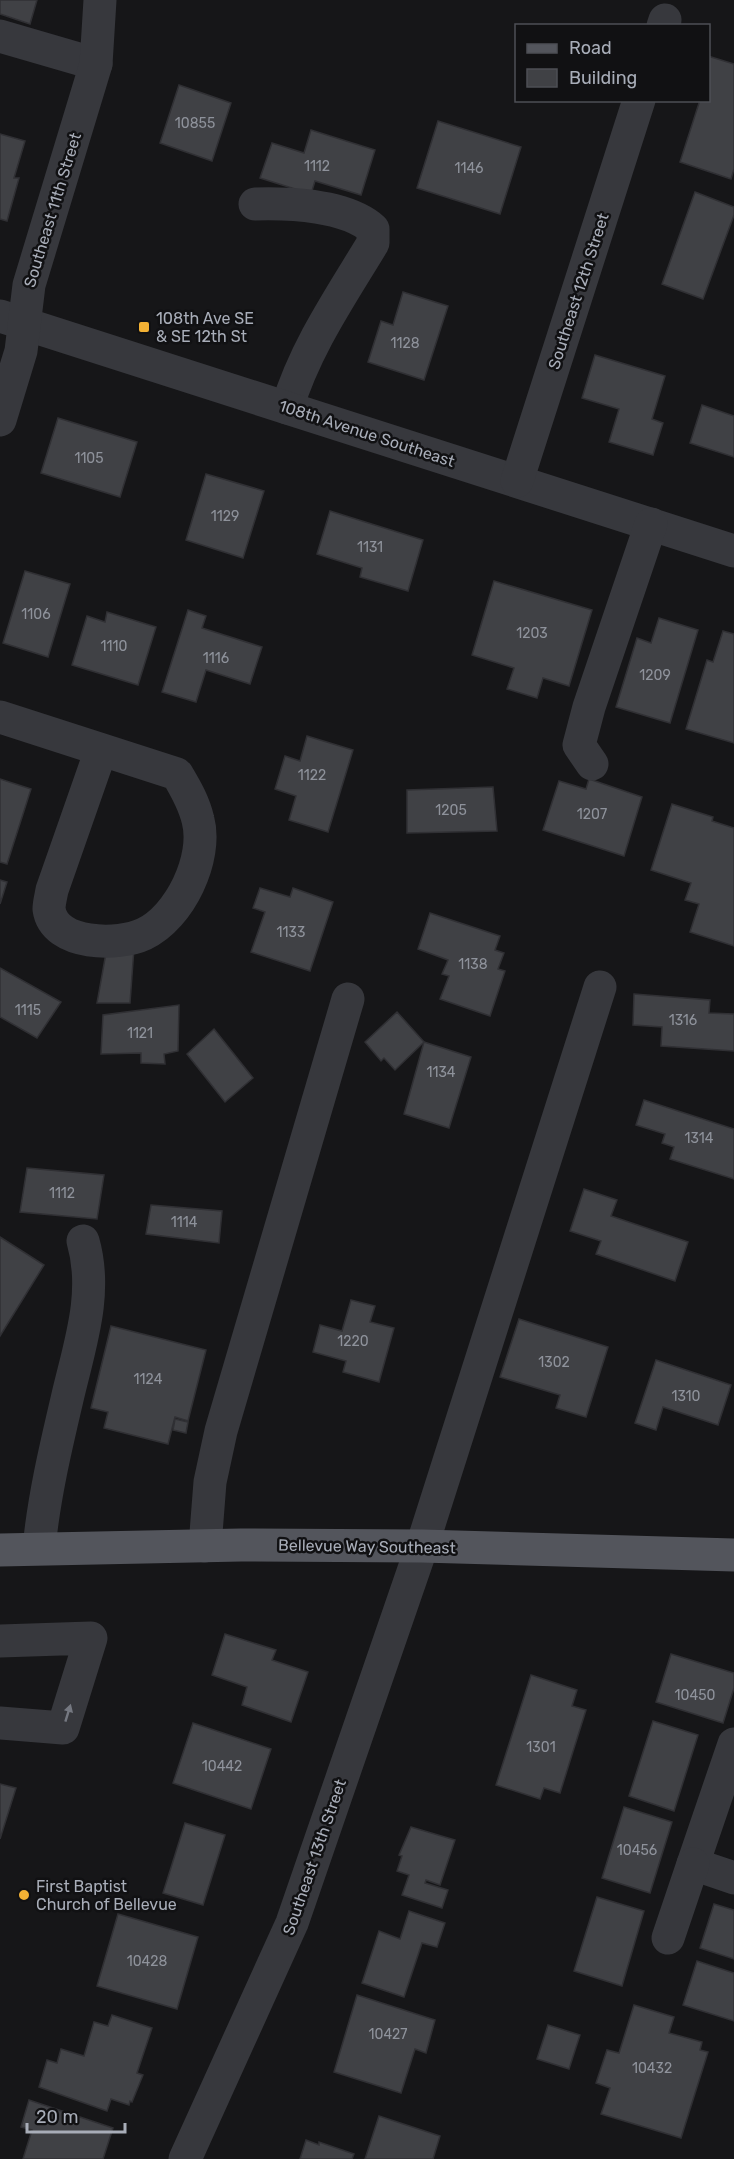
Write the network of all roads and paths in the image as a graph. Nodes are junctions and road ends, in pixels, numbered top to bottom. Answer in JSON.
{"nodes":[{"id":1,"x":100,"y":0,"type":"edge"},
{"id":2,"x":0,"y":36,"type":"edge"},
{"id":3,"x":96,"y":64,"type":"junction"},
{"id":4,"x":638,"y":102,"type":"edge"},
{"id":5,"x":255,"y":204,"type":"dead end"},
{"id":6,"x":12,"y":320,"type":"edge"},
{"id":7,"x":287,"y":408,"type":"junction"},
{"id":8,"x":0,"y":420,"type":"edge"},
{"id":9,"x":518,"y":481,"type":"junction"},
{"id":10,"x":651,"y":524,"type":"junction"},
{"id":11,"x":734,"y":551,"type":"edge"},
{"id":12,"x":0,"y":717,"type":"edge"},
{"id":13,"x":101,"y":750,"type":"junction"},
{"id":14,"x":592,"y":764,"type":"dead end"},
{"id":15,"x":600,"y":987,"type":"dead end"},
{"id":16,"x":348,"y":999,"type":"dead end"},
{"id":17,"x":83,"y":1241,"type":"dead end"},
{"id":18,"x":205,"y":1545,"type":"junction"},
{"id":19,"x":422,"y":1546,"type":"junction"},
{"id":20,"x":39,"y":1548,"type":"junction"},
{"id":21,"x":0,"y":1550,"type":"edge"},
{"id":22,"x":734,"y":1555,"type":"edge"},
{"id":23,"x":0,"y":1641,"type":"edge"},
{"id":24,"x":0,"y":1723,"type":"edge"},
{"id":25,"x":734,"y":1744,"type":"edge"},
{"id":26,"x":693,"y":1864,"type":"junction"},
{"id":27,"x":734,"y":1878,"type":"edge"},
{"id":28,"x":668,"y":1938,"type":"dead end"},
{"id":29,"x":185,"y":2159,"type":"edge"}],
"edges":[{"from":1,"to":3,"type":"street","name":"Southeast 11th Street"},
{"from":2,"to":3,"type":"street"},
{"from":3,"to":6,"type":"street","name":"Southeast 11th Street"},
{"from":4,"to":9,"type":"street","name":"Southeast 12th Street"},
{"from":5,"to":7,"type":"street"},
{"from":6,"to":7,"type":"street","name":"108th Avenue Southeast"},
{"from":6,"to":8,"type":"street","name":"Southeast 11th Street"},
{"from":7,"to":9,"type":"street","name":"108th Avenue Southeast"},
{"from":9,"to":10,"type":"street","name":"108th Avenue Southeast"},
{"from":10,"to":11,"type":"street","name":"108th Avenue Southeast"},
{"from":10,"to":14,"type":"street"},
{"from":12,"to":13,"type":"street"},
{"from":13,"to":13,"type":"street"},
{"from":15,"to":19,"type":"street","name":"Southeast 13th Street"},
{"from":16,"to":18,"type":"street"},
{"from":17,"to":20,"type":"street"},
{"from":18,"to":19,"type":"main road","name":"Bellevue Way Southeast"},
{"from":18,"to":20,"type":"main road","name":"Bellevue Way Southeast"},
{"from":19,"to":22,"type":"main road","name":"Bellevue Way Southeast"},
{"from":19,"to":29,"type":"street","name":"Southeast 13th Street"},
{"from":20,"to":21,"type":"main road","name":"Bellevue Way Southeast"},
{"from":24,"to":23,"type":"street","one_way":true},
{"from":25,"to":26,"type":"street"},
{"from":26,"to":27,"type":"street"},
{"from":26,"to":28,"type":"street"}]}
